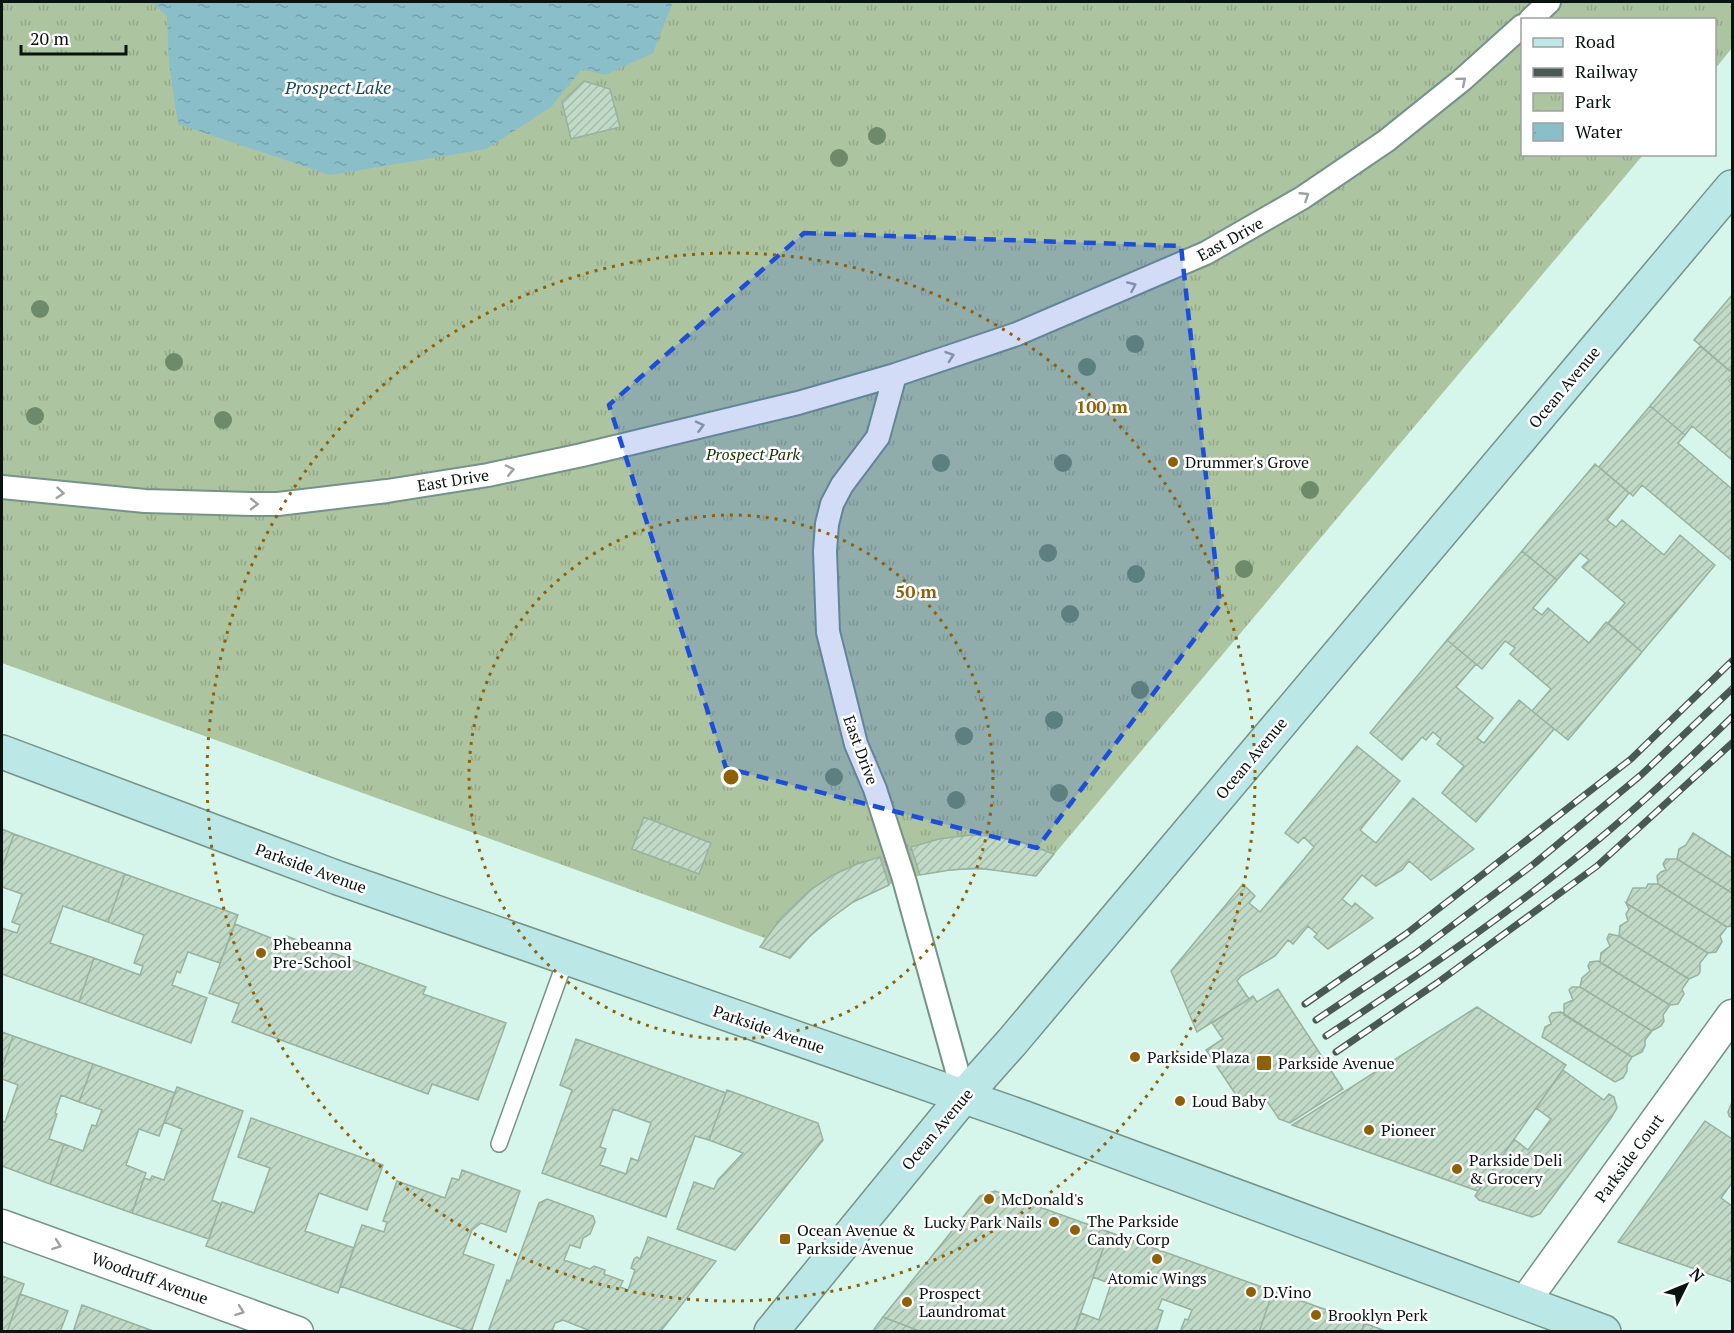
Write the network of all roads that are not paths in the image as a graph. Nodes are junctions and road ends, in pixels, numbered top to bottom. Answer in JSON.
{"nodes":[{"id":1,"x":1549,"y":2,"type":"edge"},
{"id":2,"x":1532,"y":18,"type":"edge"},
{"id":3,"x":1521,"y":27,"type":"edge"},
{"id":4,"x":1732,"y":187,"type":"edge"},
{"id":5,"x":895,"y":375,"type":"junction"},
{"id":6,"x":2,"y":487,"type":"edge"},
{"id":7,"x":2,"y":752,"type":"edge"},
{"id":8,"x":566,"y":959,"type":"junction"},
{"id":9,"x":1732,"y":1015,"type":"edge"},
{"id":10,"x":964,"y":1096,"type":"junction"},
{"id":11,"x":499,"y":1144,"type":"dead end"},
{"id":12,"x":2,"y":1225,"type":"edge"},
{"id":13,"x":1525,"y":1301,"type":"junction"},
{"id":14,"x":298,"y":1332,"type":"edge"},
{"id":15,"x":771,"y":1332,"type":"edge"},
{"id":16,"x":1604,"y":1332,"type":"edge"}],
"edges":[{"from":1,"to":2,"type":"street"},
{"from":5,"to":3,"type":"street","name":"East Drive","one_way":true},
{"from":4,"to":10,"type":"main road","name":"Ocean Avenue"},
{"from":6,"to":5,"type":"street","name":"East Drive","one_way":true},
{"from":5,"to":10,"type":"street","name":"East Drive"},
{"from":7,"to":8,"type":"main road","name":"Parkside Avenue"},
{"from":8,"to":10,"type":"main road","name":"Parkside Avenue"},
{"from":8,"to":11,"type":"lane"},
{"from":9,"to":13,"type":"street","name":"Parkside Court"},
{"from":10,"to":13,"type":"main road","name":"Parkside Avenue"},
{"from":10,"to":15,"type":"main road","name":"Ocean Avenue"},
{"from":12,"to":14,"type":"street","name":"Woodruff Avenue","one_way":true},
{"from":13,"to":16,"type":"main road","name":"Parkside Avenue"}]}
